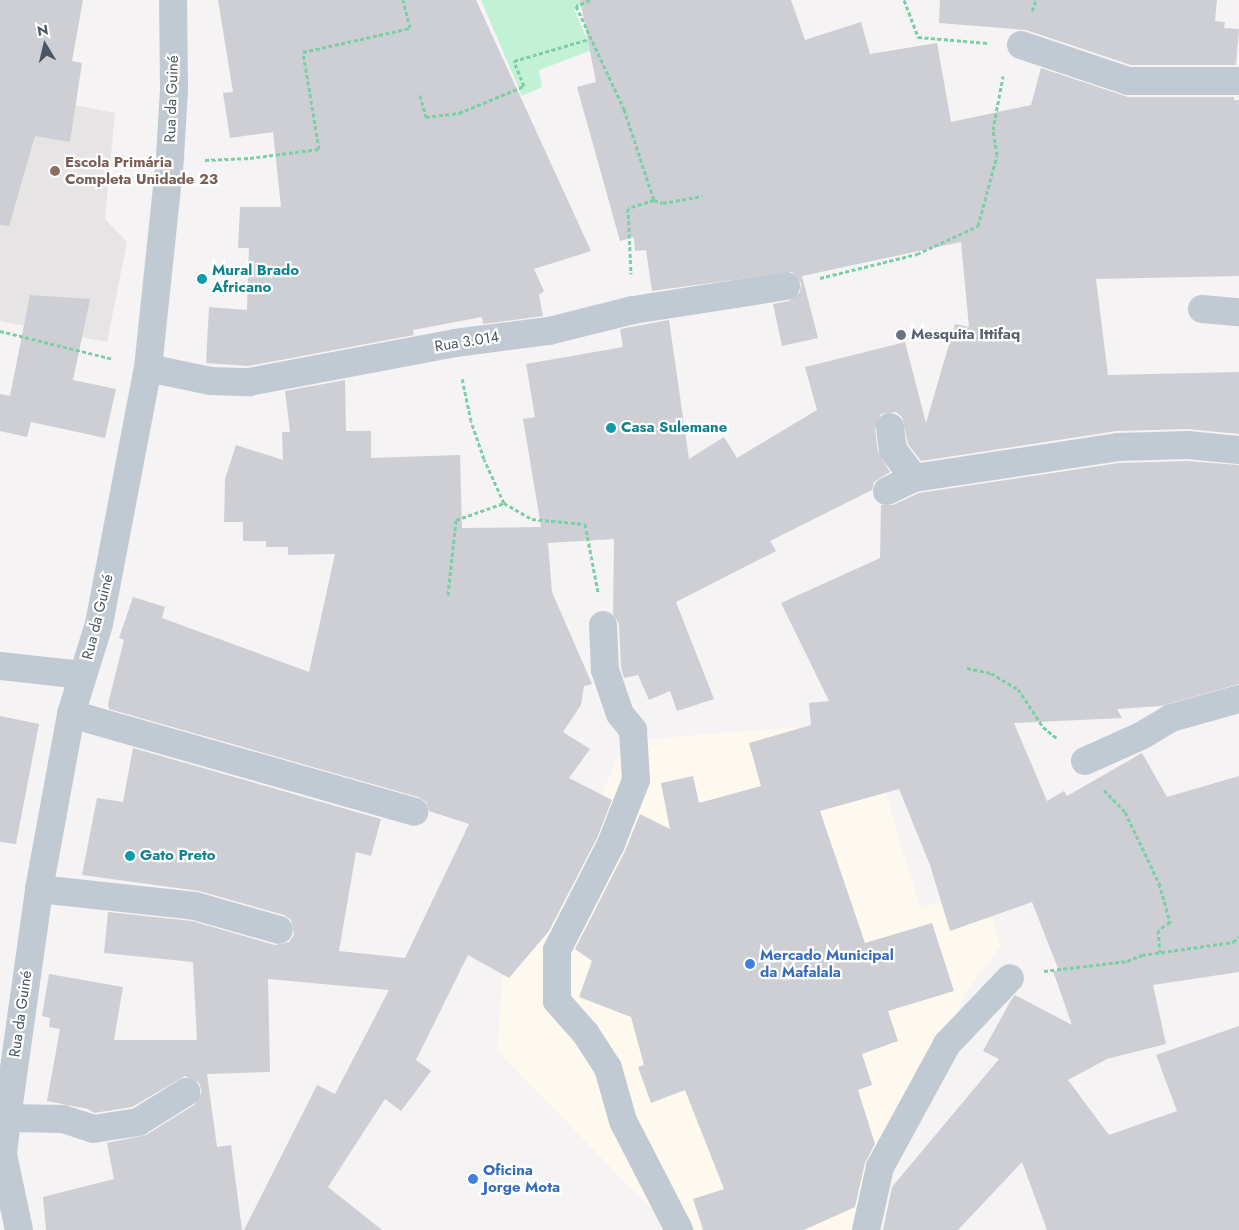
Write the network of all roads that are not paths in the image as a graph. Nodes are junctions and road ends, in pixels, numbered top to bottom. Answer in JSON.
{"nodes":[{"id":1,"x":173,"y":0,"type":"edge"},
{"id":2,"x":1015,"y":45,"type":"road end"},
{"id":3,"x":1239,"y":81,"type":"edge"},
{"id":4,"x":786,"y":286,"type":"road end"},
{"id":5,"x":1202,"y":309,"type":"dead end"},
{"id":6,"x":1239,"y":312,"type":"edge"},
{"id":7,"x":148,"y":368,"type":"junction"},
{"id":8,"x":890,"y":427,"type":"dead end"},
{"id":9,"x":1239,"y":450,"type":"edge"},
{"id":10,"x":914,"y":478,"type":"junction"},
{"id":11,"x":887,"y":491,"type":"dead end"},
{"id":12,"x":603,"y":625,"type":"road end"},
{"id":13,"x":0,"y":666,"type":"edge"},
{"id":14,"x":83,"y":674,"type":"junction"},
{"id":15,"x":1239,"y":698,"type":"edge"},
{"id":16,"x":71,"y":714,"type":"junction"},
{"id":17,"x":1085,"y":761,"type":"dead end"},
{"id":18,"x":414,"y":812,"type":"dead end"},
{"id":19,"x":39,"y":889,"type":"junction"},
{"id":20,"x":279,"y":930,"type":"dead end"},
{"id":21,"x":1010,"y":978,"type":"road end"},
{"id":22,"x":186,"y":1092,"type":"dead end"},
{"id":23,"x":7,"y":1118,"type":"junction"},
{"id":24,"x":19,"y":1230,"type":"edge"},
{"id":25,"x":679,"y":1230,"type":"edge"},
{"id":26,"x":866,"y":1230,"type":"edge"}],
"edges":[{"from":1,"to":7,"type":"street","name":"Rua da Guiné"},
{"from":2,"to":3,"type":"street"},
{"from":4,"to":7,"type":"street","name":"Rua 3.014"},
{"from":5,"to":6,"type":"street"},
{"from":7,"to":14,"type":"street","name":"Rua da Guiné"},
{"from":8,"to":10,"type":"street"},
{"from":9,"to":10,"type":"street"},
{"from":10,"to":11,"type":"street"},
{"from":12,"to":25,"type":"street"},
{"from":13,"to":14,"type":"street"},
{"from":14,"to":16,"type":"street","name":"Rua da Guiné"},
{"from":15,"to":17,"type":"street"},
{"from":16,"to":18,"type":"street"},
{"from":16,"to":19,"type":"street","name":"Rua da Guiné"},
{"from":19,"to":20,"type":"street"},
{"from":19,"to":23,"type":"street","name":"Rua da Guiné"},
{"from":21,"to":26,"type":"street"},
{"from":22,"to":23,"type":"street"},
{"from":23,"to":24,"type":"street","name":"Rua da Guiné"}]}
